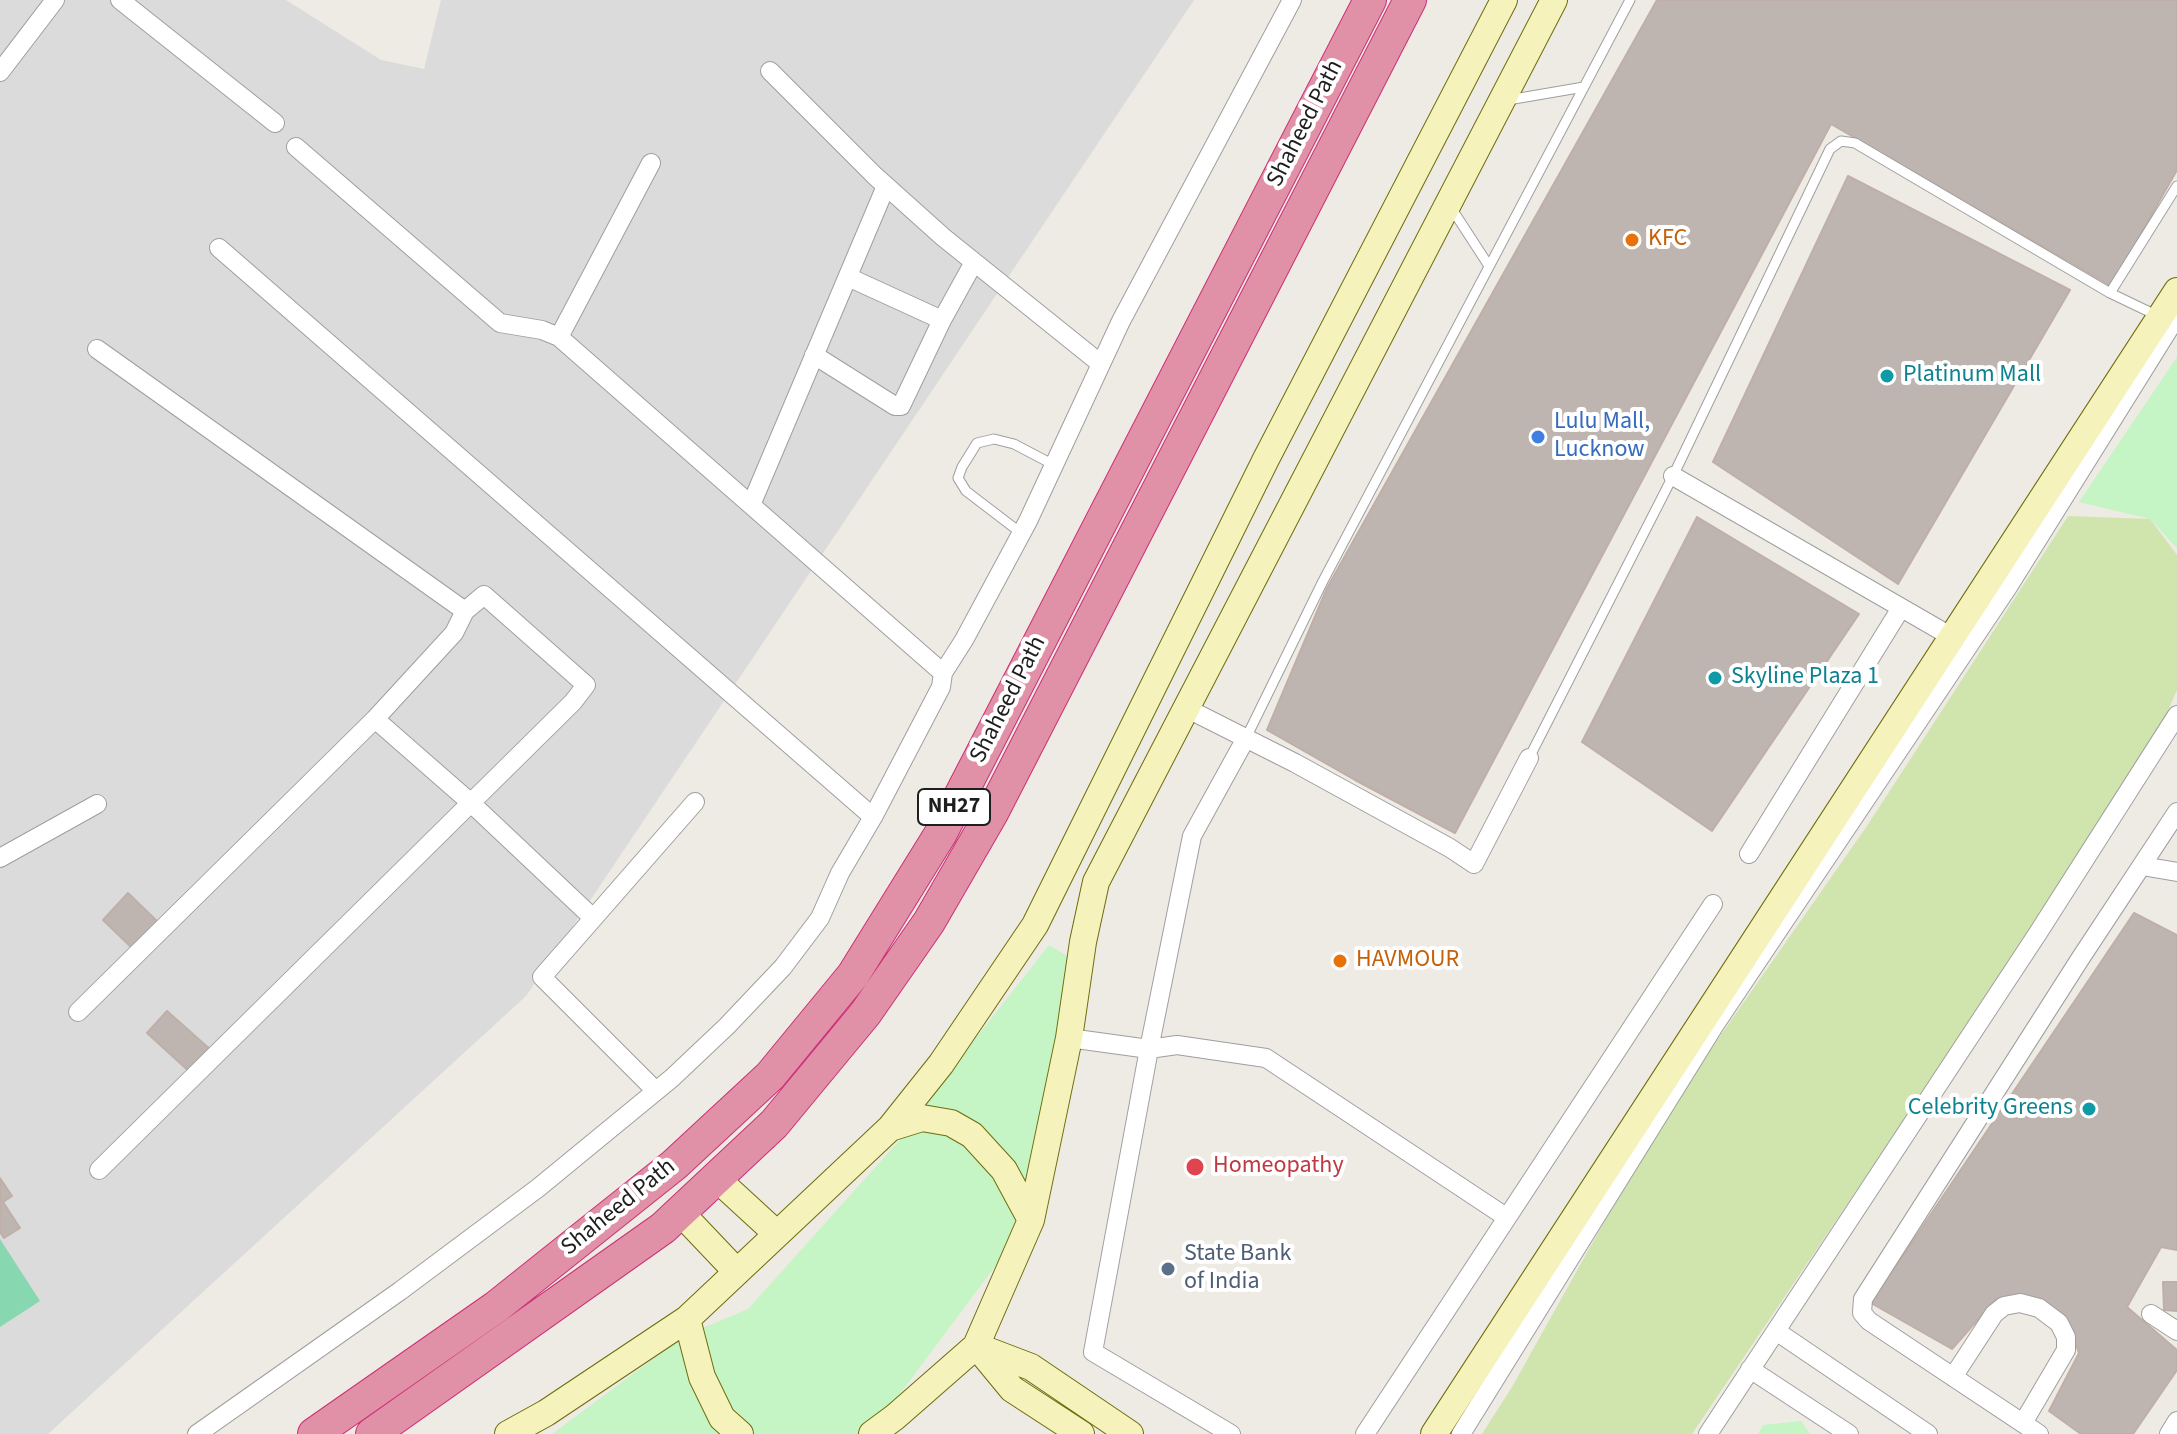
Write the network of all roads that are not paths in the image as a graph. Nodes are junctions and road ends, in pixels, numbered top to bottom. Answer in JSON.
{"nodes":[{"id":1,"x":55,"y":0,"type":"edge"},
{"id":2,"x":120,"y":0,"type":"edge"},
{"id":3,"x":1292,"y":0,"type":"edge"},
{"id":4,"x":1370,"y":0,"type":"edge"},
{"id":5,"x":1410,"y":0,"type":"edge"},
{"id":6,"x":1504,"y":0,"type":"edge"},
{"id":7,"x":1554,"y":0,"type":"edge"},
{"id":8,"x":1630,"y":0,"type":"edge"},
{"id":9,"x":770,"y":71,"type":"dead end"},
{"id":10,"x":0,"y":72,"type":"edge"},
{"id":11,"x":1584,"y":87,"type":"junction"},
{"id":12,"x":1501,"y":101,"type":"junction"},
{"id":13,"x":275,"y":123,"type":"dead end"},
{"id":14,"x":296,"y":147,"type":"dead end"},
{"id":15,"x":651,"y":163,"type":"dead end"},
{"id":16,"x":886,"y":186,"type":"junction"},
{"id":17,"x":2177,"y":186,"type":"edge"},
{"id":18,"x":1449,"y":203,"type":"junction"},
{"id":19,"x":219,"y":248,"type":"dead end"},
{"id":20,"x":974,"y":262,"type":"junction"},
{"id":21,"x":1489,"y":266,"type":"junction"},
{"id":22,"x":848,"y":277,"type":"junction"},
{"id":23,"x":2177,"y":291,"type":"edge"},
{"id":24,"x":2110,"y":293,"type":"junction"},
{"id":25,"x":2169,"y":316,"type":"edge"},
{"id":26,"x":942,"y":320,"type":"junction"},
{"id":27,"x":559,"y":337,"type":"junction"},
{"id":28,"x":97,"y":349,"type":"dead end"},
{"id":29,"x":814,"y":355,"type":"junction"},
{"id":30,"x":1101,"y":364,"type":"junction"},
{"id":31,"x":1054,"y":465,"type":"junction"},
{"id":32,"x":1673,"y":476,"type":"junction"},
{"id":33,"x":751,"y":505,"type":"junction"},
{"id":34,"x":1021,"y":533,"type":"junction"},
{"id":35,"x":1901,"y":608,"type":"junction"},
{"id":36,"x":465,"y":611,"type":"junction"},
{"id":37,"x":1952,"y":637,"type":"junction"},
{"id":38,"x":943,"y":673,"type":"junction"},
{"id":39,"x":1186,"y":708,"type":"junction"},
{"id":40,"x":2177,"y":713,"type":"edge"},
{"id":41,"x":375,"y":719,"type":"junction"},
{"id":42,"x":1246,"y":738,"type":"junction"},
{"id":43,"x":1529,"y":758,"type":"joint"},
{"id":44,"x":695,"y":802,"type":"dead end"},
{"id":45,"x":471,"y":803,"type":"junction"},
{"id":46,"x":97,"y":804,"type":"dead end"},
{"id":47,"x":2177,"y":812,"type":"edge"},
{"id":48,"x":873,"y":817,"type":"junction"},
{"id":49,"x":1749,"y":854,"type":"dead end"},
{"id":50,"x":0,"y":858,"type":"edge"},
{"id":51,"x":2142,"y":866,"type":"junction"},
{"id":52,"x":2177,"y":872,"type":"edge"},
{"id":53,"x":1713,"y":904,"type":"dead end"},
{"id":54,"x":593,"y":918,"type":"junction"},
{"id":55,"x":78,"y":1012,"type":"dead end"},
{"id":56,"x":1069,"y":1038,"type":"junction"},
{"id":57,"x":1149,"y":1049,"type":"junction"},
{"id":58,"x":656,"y":1091,"type":"junction"},
{"id":59,"x":890,"y":1128,"type":"junction"},
{"id":60,"x":99,"y":1170,"type":"dead end"},
{"id":61,"x":716,"y":1178,"type":"junction"},
{"id":62,"x":680,"y":1212,"type":"junction"},
{"id":63,"x":1506,"y":1217,"type":"junction"},
{"id":64,"x":1031,"y":1220,"type":"junction"},
{"id":65,"x":777,"y":1234,"type":"junction"},
{"id":66,"x":737,"y":1272,"type":"junction"},
{"id":67,"x":2151,"y":1314,"type":"dead end"},
{"id":68,"x":687,"y":1319,"type":"junction"},
{"id":69,"x":1776,"y":1331,"type":"junction"},
{"id":70,"x":2177,"y":1331,"type":"edge"},
{"id":71,"x":976,"y":1346,"type":"junction"},
{"id":72,"x":1750,"y":1369,"type":"junction"},
{"id":73,"x":1953,"y":1377,"type":"junction"},
{"id":74,"x":2177,"y":1421,"type":"edge"},
{"id":75,"x":2031,"y":1428,"type":"edge"},
{"id":76,"x":197,"y":1434,"type":"edge"},
{"id":77,"x":314,"y":1434,"type":"edge"},
{"id":78,"x":372,"y":1434,"type":"edge"},
{"id":79,"x":508,"y":1434,"type":"edge"},
{"id":80,"x":740,"y":1434,"type":"edge"},
{"id":81,"x":872,"y":1434,"type":"edge"},
{"id":82,"x":1081,"y":1434,"type":"edge"},
{"id":83,"x":1130,"y":1434,"type":"edge"},
{"id":84,"x":1231,"y":1434,"type":"edge"},
{"id":85,"x":1365,"y":1434,"type":"edge"},
{"id":86,"x":1434,"y":1434,"type":"edge"},
{"id":87,"x":1461,"y":1434,"type":"edge"},
{"id":88,"x":1708,"y":1434,"type":"edge"},
{"id":89,"x":1717,"y":1434,"type":"edge"},
{"id":90,"x":1849,"y":1434,"type":"edge"},
{"id":91,"x":1928,"y":1434,"type":"edge"},
{"id":92,"x":2169,"y":1434,"type":"edge"}],
"edges":[{"from":1,"to":10,"type":"street"},
{"from":2,"to":13,"type":"street"},
{"from":3,"to":30,"type":"street"},
{"from":4,"to":77,"type":"highway","name":"Shaheed Path","number":"NH27"},
{"from":5,"to":61,"type":"highway","name":"Shaheed Path","number":"NH27"},
{"from":6,"to":59,"type":"street"},
{"from":7,"to":12,"type":"street"},
{"from":8,"to":11,"type":"lane"},
{"from":9,"to":16,"type":"street"},
{"from":11,"to":12,"type":"lane"},
{"from":11,"to":21,"type":"lane"},
{"from":12,"to":18,"type":"street"},
{"from":14,"to":27,"type":"street"},
{"from":15,"to":27,"type":"street"},
{"from":16,"to":20,"type":"street"},
{"from":16,"to":22,"type":"street"},
{"from":17,"to":24,"type":"lane"},
{"from":18,"to":21,"type":"lane"},
{"from":18,"to":39,"type":"street"},
{"from":19,"to":48,"type":"street"},
{"from":20,"to":26,"type":"street"},
{"from":20,"to":30,"type":"street"},
{"from":21,"to":42,"type":"lane"},
{"from":22,"to":26,"type":"street"},
{"from":22,"to":29,"type":"street"},
{"from":23,"to":25,"type":"street"},
{"from":24,"to":25,"type":"lane"},
{"from":24,"to":32,"type":"lane"},
{"from":25,"to":37,"type":"street"},
{"from":25,"to":87,"type":"street"},
{"from":26,"to":29,"type":"street"},
{"from":27,"to":33,"type":"street"},
{"from":28,"to":36,"type":"street"},
{"from":29,"to":33,"type":"street"},
{"from":30,"to":31,"type":"street"},
{"from":31,"to":34,"type":"street"},
{"from":31,"to":34,"type":"lane"},
{"from":32,"to":35,"type":"street"},
{"from":32,"to":43,"type":"lane"},
{"from":33,"to":38,"type":"street"},
{"from":34,"to":38,"type":"street"},
{"from":35,"to":37,"type":"street"},
{"from":35,"to":49,"type":"street"},
{"from":36,"to":41,"type":"street"},
{"from":36,"to":45,"type":"street"},
{"from":37,"to":86,"type":"street"},
{"from":38,"to":48,"type":"street"},
{"from":39,"to":42,"type":"street"},
{"from":39,"to":56,"type":"street"},
{"from":40,"to":69,"type":"street"},
{"from":40,"to":89,"type":"street"},
{"from":41,"to":45,"type":"street"},
{"from":41,"to":55,"type":"street"},
{"from":42,"to":43,"type":"street"},
{"from":42,"to":57,"type":"street"},
{"from":44,"to":54,"type":"street"},
{"from":45,"to":54,"type":"street"},
{"from":45,"to":60,"type":"street"},
{"from":46,"to":50,"type":"street"},
{"from":47,"to":51,"type":"street"},
{"from":48,"to":58,"type":"street"},
{"from":51,"to":52,"type":"street"},
{"from":51,"to":73,"type":"street"},
{"from":53,"to":63,"type":"street"},
{"from":54,"to":58,"type":"street"},
{"from":56,"to":57,"type":"street"},
{"from":56,"to":64,"type":"street"},
{"from":57,"to":63,"type":"street"},
{"from":57,"to":84,"type":"street"},
{"from":58,"to":76,"type":"street"},
{"from":59,"to":64,"type":"street"},
{"from":59,"to":65,"type":"street"},
{"from":61,"to":62,"type":"highway","name":"Shaheed Path","number":"NH27"},
{"from":61,"to":65,"type":"street"},
{"from":62,"to":66,"type":"street"},
{"from":62,"to":78,"type":"highway","name":"Shaheed Path","number":"NH27"},
{"from":63,"to":85,"type":"street"},
{"from":64,"to":71,"type":"street"},
{"from":65,"to":66,"type":"street"},
{"from":66,"to":68,"type":"street"},
{"from":67,"to":70,"type":"street"},
{"from":68,"to":79,"type":"street"},
{"from":68,"to":80,"type":"street"},
{"from":69,"to":72,"type":"street"},
{"from":69,"to":91,"type":"street"},
{"from":71,"to":81,"type":"street"},
{"from":71,"to":82,"type":"street"},
{"from":71,"to":83,"type":"street"},
{"from":72,"to":88,"type":"street"},
{"from":72,"to":90,"type":"street"},
{"from":73,"to":75,"type":"street"},
{"from":73,"to":75,"type":"street"},
{"from":74,"to":92,"type":"street"}]}
